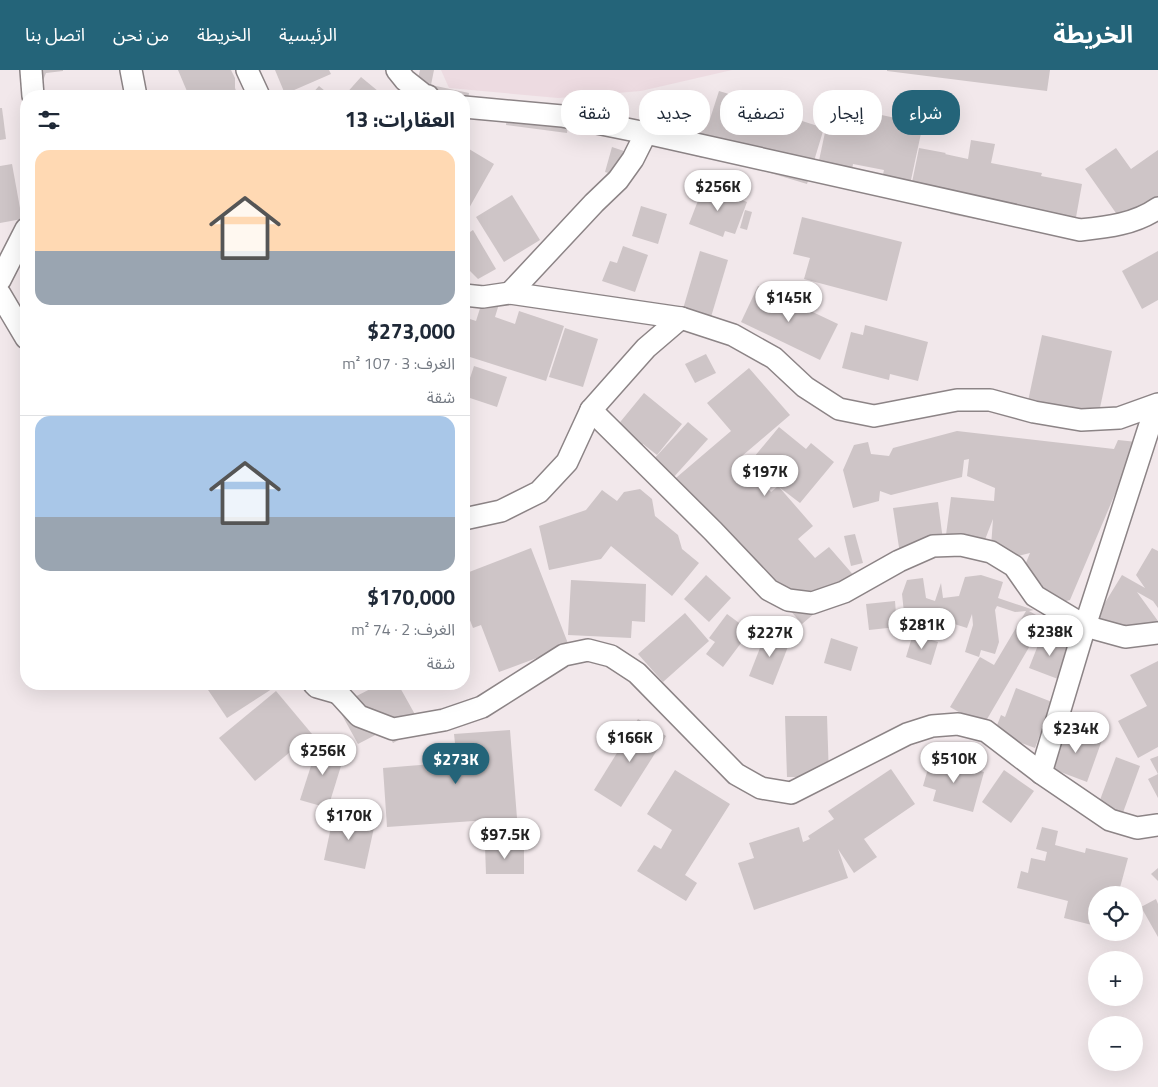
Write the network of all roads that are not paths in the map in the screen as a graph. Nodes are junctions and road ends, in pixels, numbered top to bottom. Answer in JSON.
{"nodes":[{"id":1,"x":31,"y":70,"type":"edge"},
{"id":2,"x":131,"y":70,"type":"edge"},
{"id":3,"x":247,"y":70,"type":"edge"},
{"id":4,"x":397,"y":70,"type":"edge"},
{"id":5,"x":33,"y":90,"type":"edge"},
{"id":6,"x":135,"y":90,"type":"edge"},
{"id":7,"x":257,"y":90,"type":"edge"},
{"id":8,"x":418,"y":90,"type":"edge"},
{"id":9,"x":470,"y":107,"type":"edge"},
{"id":10,"x":639,"y":132,"type":"edge"},
{"id":11,"x":645,"y":135,"type":"edge"},
{"id":12,"x":655,"y":135,"type":"edge"},
{"id":13,"x":1158,"y":208,"type":"edge"},
{"id":14,"x":20,"y":241,"type":"edge"},
{"id":15,"x":0,"y":280,"type":"edge"},
{"id":16,"x":510,"y":293,"type":"junction"},
{"id":17,"x":0,"y":294,"type":"edge"},
{"id":18,"x":470,"y":296,"type":"edge"},
{"id":19,"x":681,"y":318,"type":"junction"},
{"id":20,"x":20,"y":328,"type":"edge"},
{"id":21,"x":1157,"y":405,"type":"edge"},
{"id":22,"x":591,"y":410,"type":"junction"},
{"id":23,"x":470,"y":518,"type":"edge"},
{"id":24,"x":1085,"y":626,"type":"junction"},
{"id":25,"x":1158,"y":633,"type":"edge"},
{"id":26,"x":338,"y":690,"type":"edge"},
{"id":27,"x":1041,"y":773,"type":"junction"},
{"id":28,"x":1158,"y":825,"type":"edge"}],
"edges":[{"from":1,"to":5,"type":"street"},
{"from":2,"to":6,"type":"street"},
{"from":3,"to":7,"type":"street"},
{"from":4,"to":8,"type":"street"},
{"from":9,"to":10,"type":"street"},
{"from":11,"to":16,"type":"street"},
{"from":12,"to":13,"type":"street"},
{"from":14,"to":15,"type":"street"},
{"from":16,"to":18,"type":"street"},
{"from":16,"to":19,"type":"street"},
{"from":17,"to":20,"type":"street"},
{"from":19,"to":21,"type":"street"},
{"from":19,"to":22,"type":"street"},
{"from":21,"to":24,"type":"street"},
{"from":22,"to":23,"type":"street"},
{"from":22,"to":24,"type":"street"},
{"from":24,"to":25,"type":"street"},
{"from":24,"to":27,"type":"street"},
{"from":26,"to":27,"type":"street"},
{"from":27,"to":28,"type":"street"}]}
